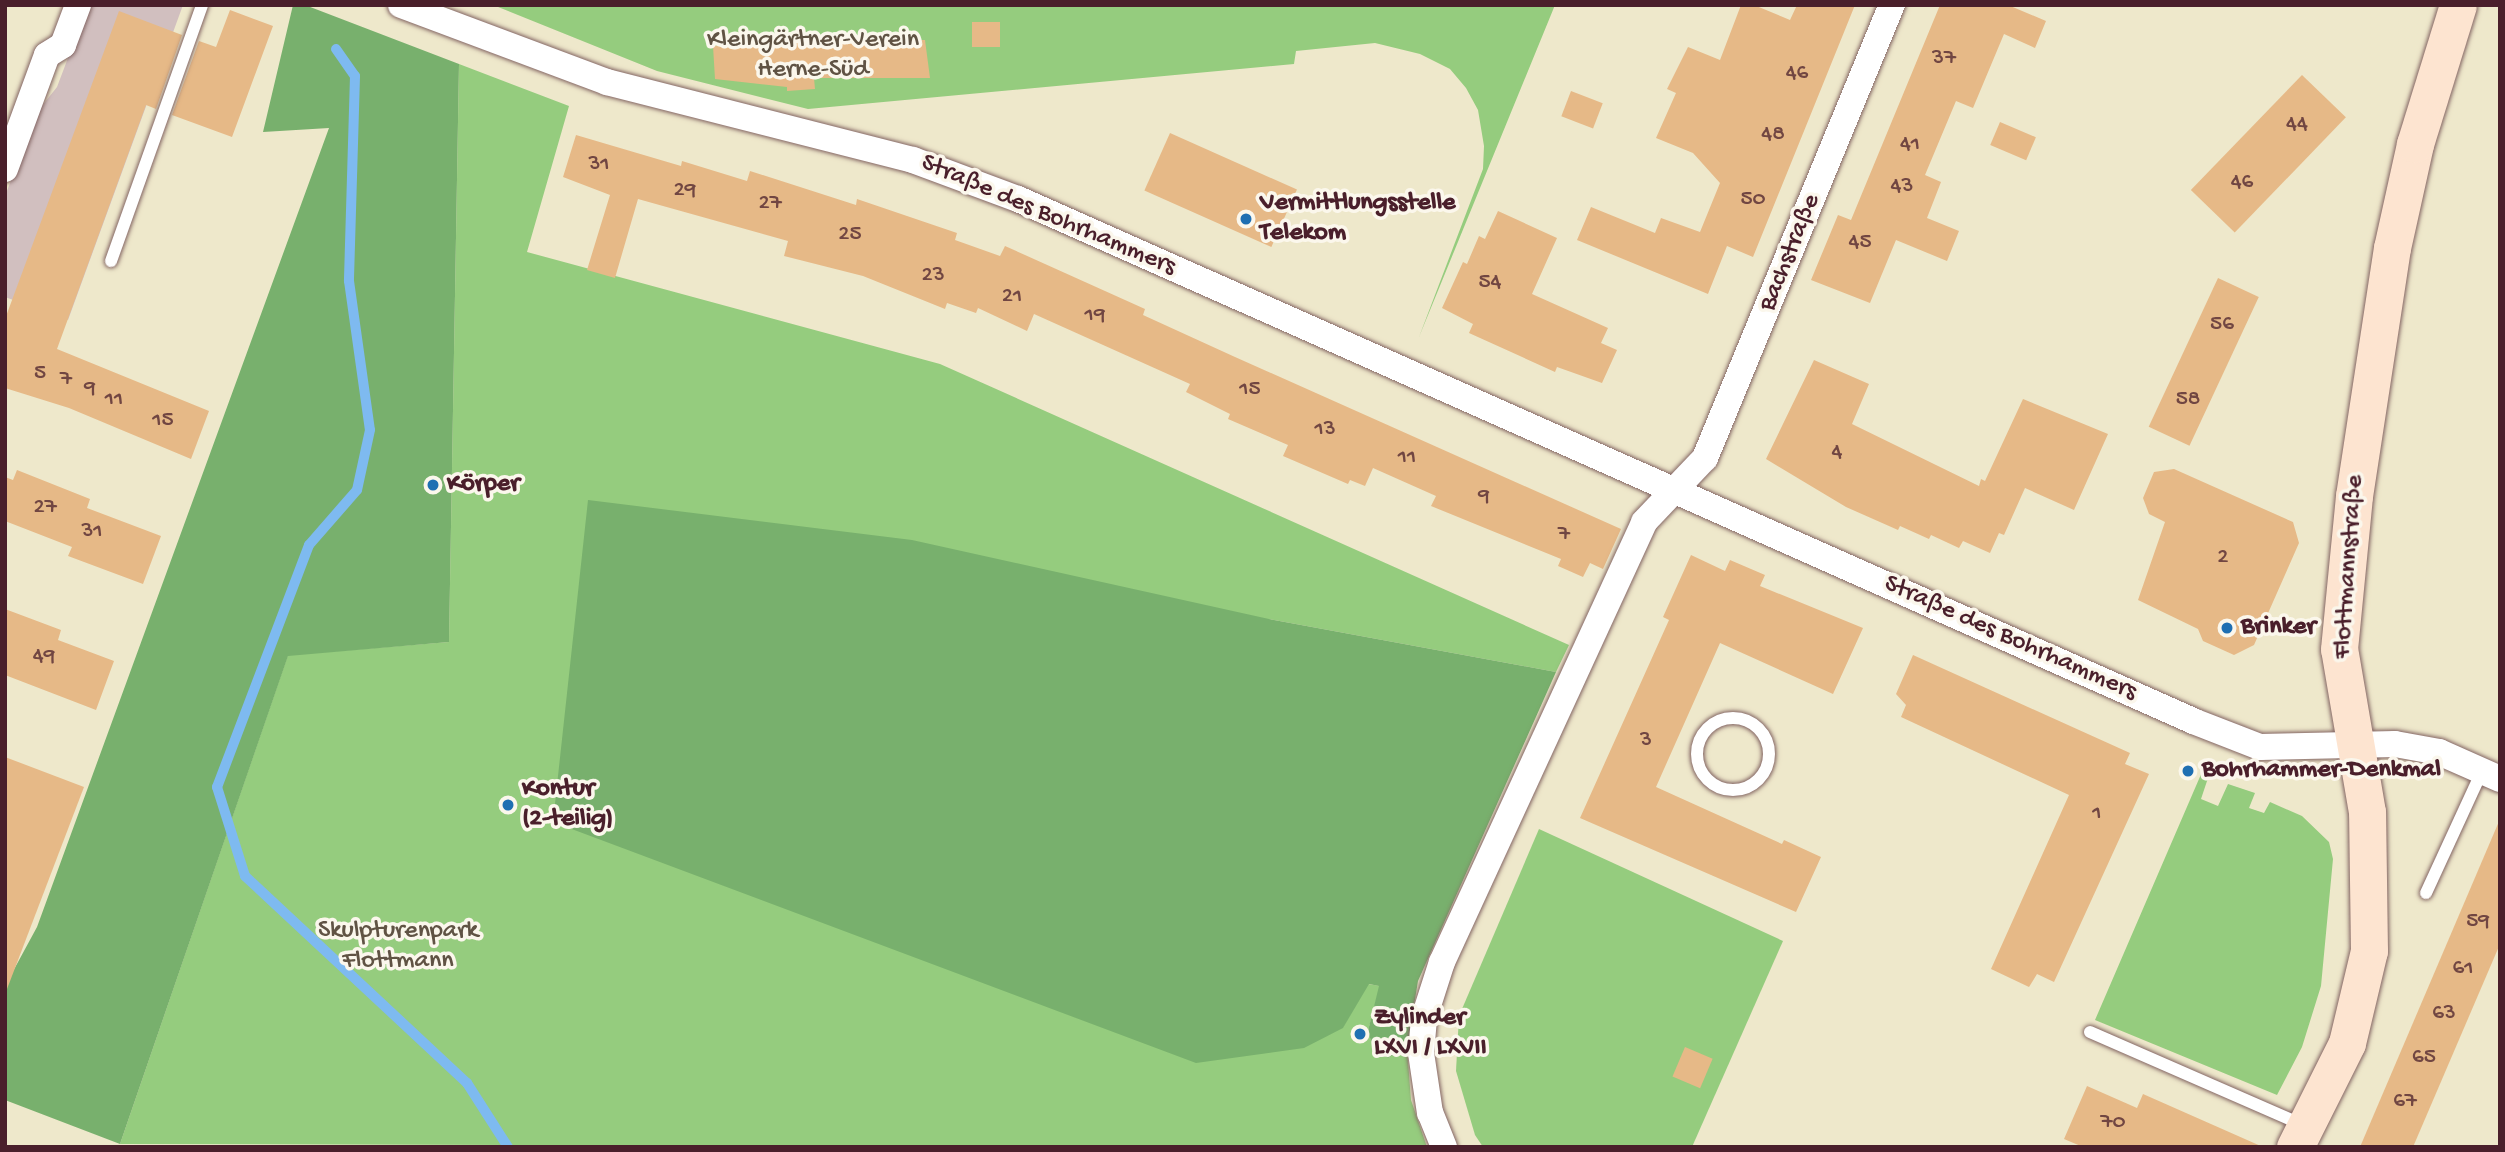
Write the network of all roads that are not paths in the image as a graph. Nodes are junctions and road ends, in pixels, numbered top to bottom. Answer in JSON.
{"nodes":[{"id":1,"x":78,"y":5,"type":"edge"},
{"id":2,"x":202,"y":5,"type":"edge"},
{"id":3,"x":401,"y":5,"type":"edge"},
{"id":4,"x":1892,"y":5,"type":"edge"},
{"id":5,"x":2458,"y":5,"type":"edge"},
{"id":6,"x":5,"y":169,"type":"edge"},
{"id":7,"x":111,"y":261,"type":"dead end"},
{"id":8,"x":1674,"y":490,"type":"junction"},
{"id":9,"x":1737,"y":718,"type":"joint"},
{"id":10,"x":2355,"y":742,"type":"junction"},
{"id":11,"x":2491,"y":775,"type":"edge"},
{"id":12,"x":2426,"y":893,"type":"dead end"},
{"id":13,"x":2090,"y":1032,"type":"dead end"},
{"id":14,"x":2301,"y":1137,"type":"edge"},
{"id":15,"x":1444,"y":1147,"type":"edge"}],
"edges":[{"from":1,"to":6,"type":"street"},
{"from":2,"to":7,"type":"lane"},
{"from":3,"to":8,"type":"street","name":"Straße des Bohrhammers"},
{"from":4,"to":8,"type":"street","name":"Bachstraße"},
{"from":5,"to":10,"type":"street","name":"Flottmannstraße"},
{"from":8,"to":10,"type":"street","name":"Straße des Bohrhammers"},
{"from":8,"to":15,"type":"street"},
{"from":9,"to":9,"type":"lane"},
{"from":10,"to":11,"type":"street","name":"Straße des Bohrhammers"},
{"from":10,"to":14,"type":"street","name":"Flottmannstraße"},
{"from":11,"to":12,"type":"lane"},
{"from":13,"to":14,"type":"lane","name":"Flottmannstraße"}]}
